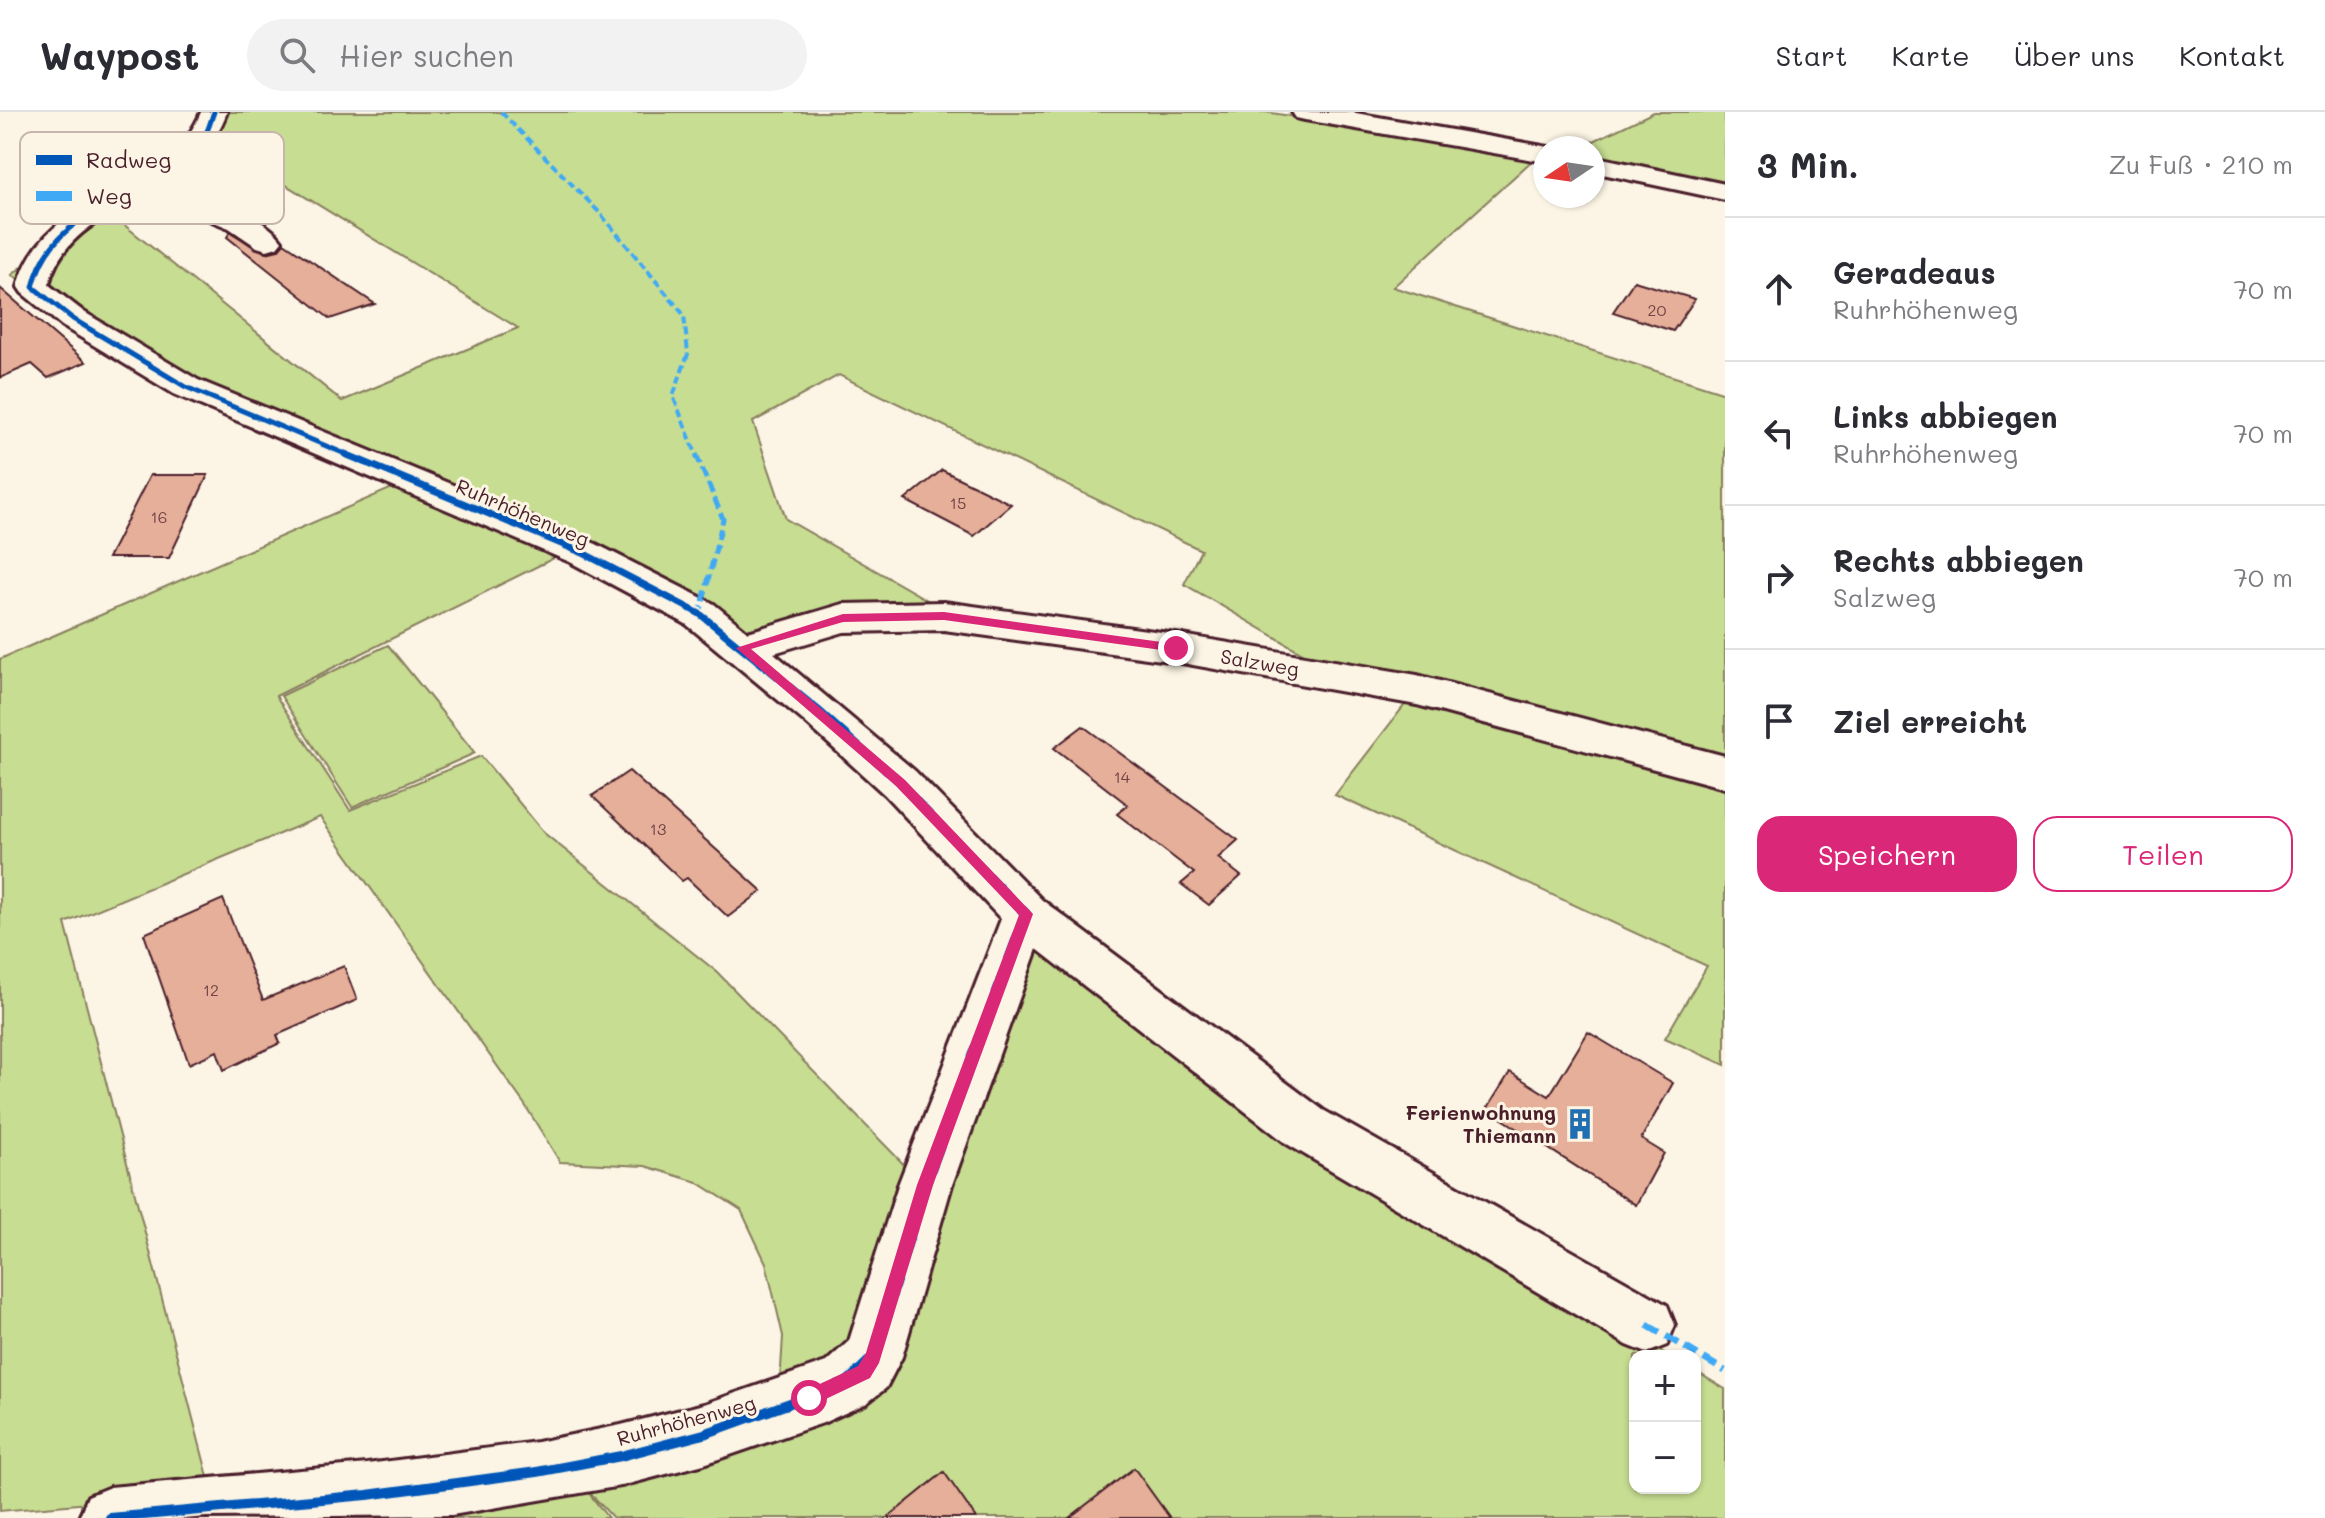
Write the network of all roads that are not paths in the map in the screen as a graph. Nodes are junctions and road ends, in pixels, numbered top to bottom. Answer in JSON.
{"nodes":[{"id":1,"x":214,"y":112,"type":"edge"},
{"id":2,"x":1305,"y":112,"type":"edge"},
{"id":3,"x":207,"y":132,"type":"edge"},
{"id":4,"x":1533,"y":152,"type":"edge"},
{"id":5,"x":1605,"y":167,"type":"edge"},
{"id":6,"x":1725,"y":192,"type":"edge"},
{"id":7,"x":77,"y":224,"type":"edge"},
{"id":8,"x":242,"y":224,"type":"edge"},
{"id":9,"x":267,"y":241,"type":"dead end"},
{"id":10,"x":0,"y":277,"type":"edge"},
{"id":11,"x":33,"y":287,"type":"junction"},
{"id":12,"x":742,"y":648,"type":"junction"},
{"id":13,"x":1725,"y":772,"type":"edge"},
{"id":14,"x":1026,"y":914,"type":"junction"},
{"id":15,"x":1647,"y":1325,"type":"dead end"},
{"id":16,"x":110,"y":1518,"type":"edge"}],
"edges":[{"from":1,"to":3,"type":"street"},
{"from":2,"to":4,"type":"street"},
{"from":5,"to":6,"type":"street"},
{"from":7,"to":11,"type":"street"},
{"from":8,"to":9,"type":"street"},
{"from":10,"to":11,"type":"street","name":"Ruhrhöhenweg"},
{"from":11,"to":12,"type":"street","name":"Ruhrhöhenweg"},
{"from":12,"to":13,"type":"street","name":"Salzweg"},
{"from":12,"to":14,"type":"street","name":"Ruhrhöhenweg"},
{"from":14,"to":15,"type":"street"},
{"from":14,"to":16,"type":"street","name":"Ruhrhöhenweg"}]}
